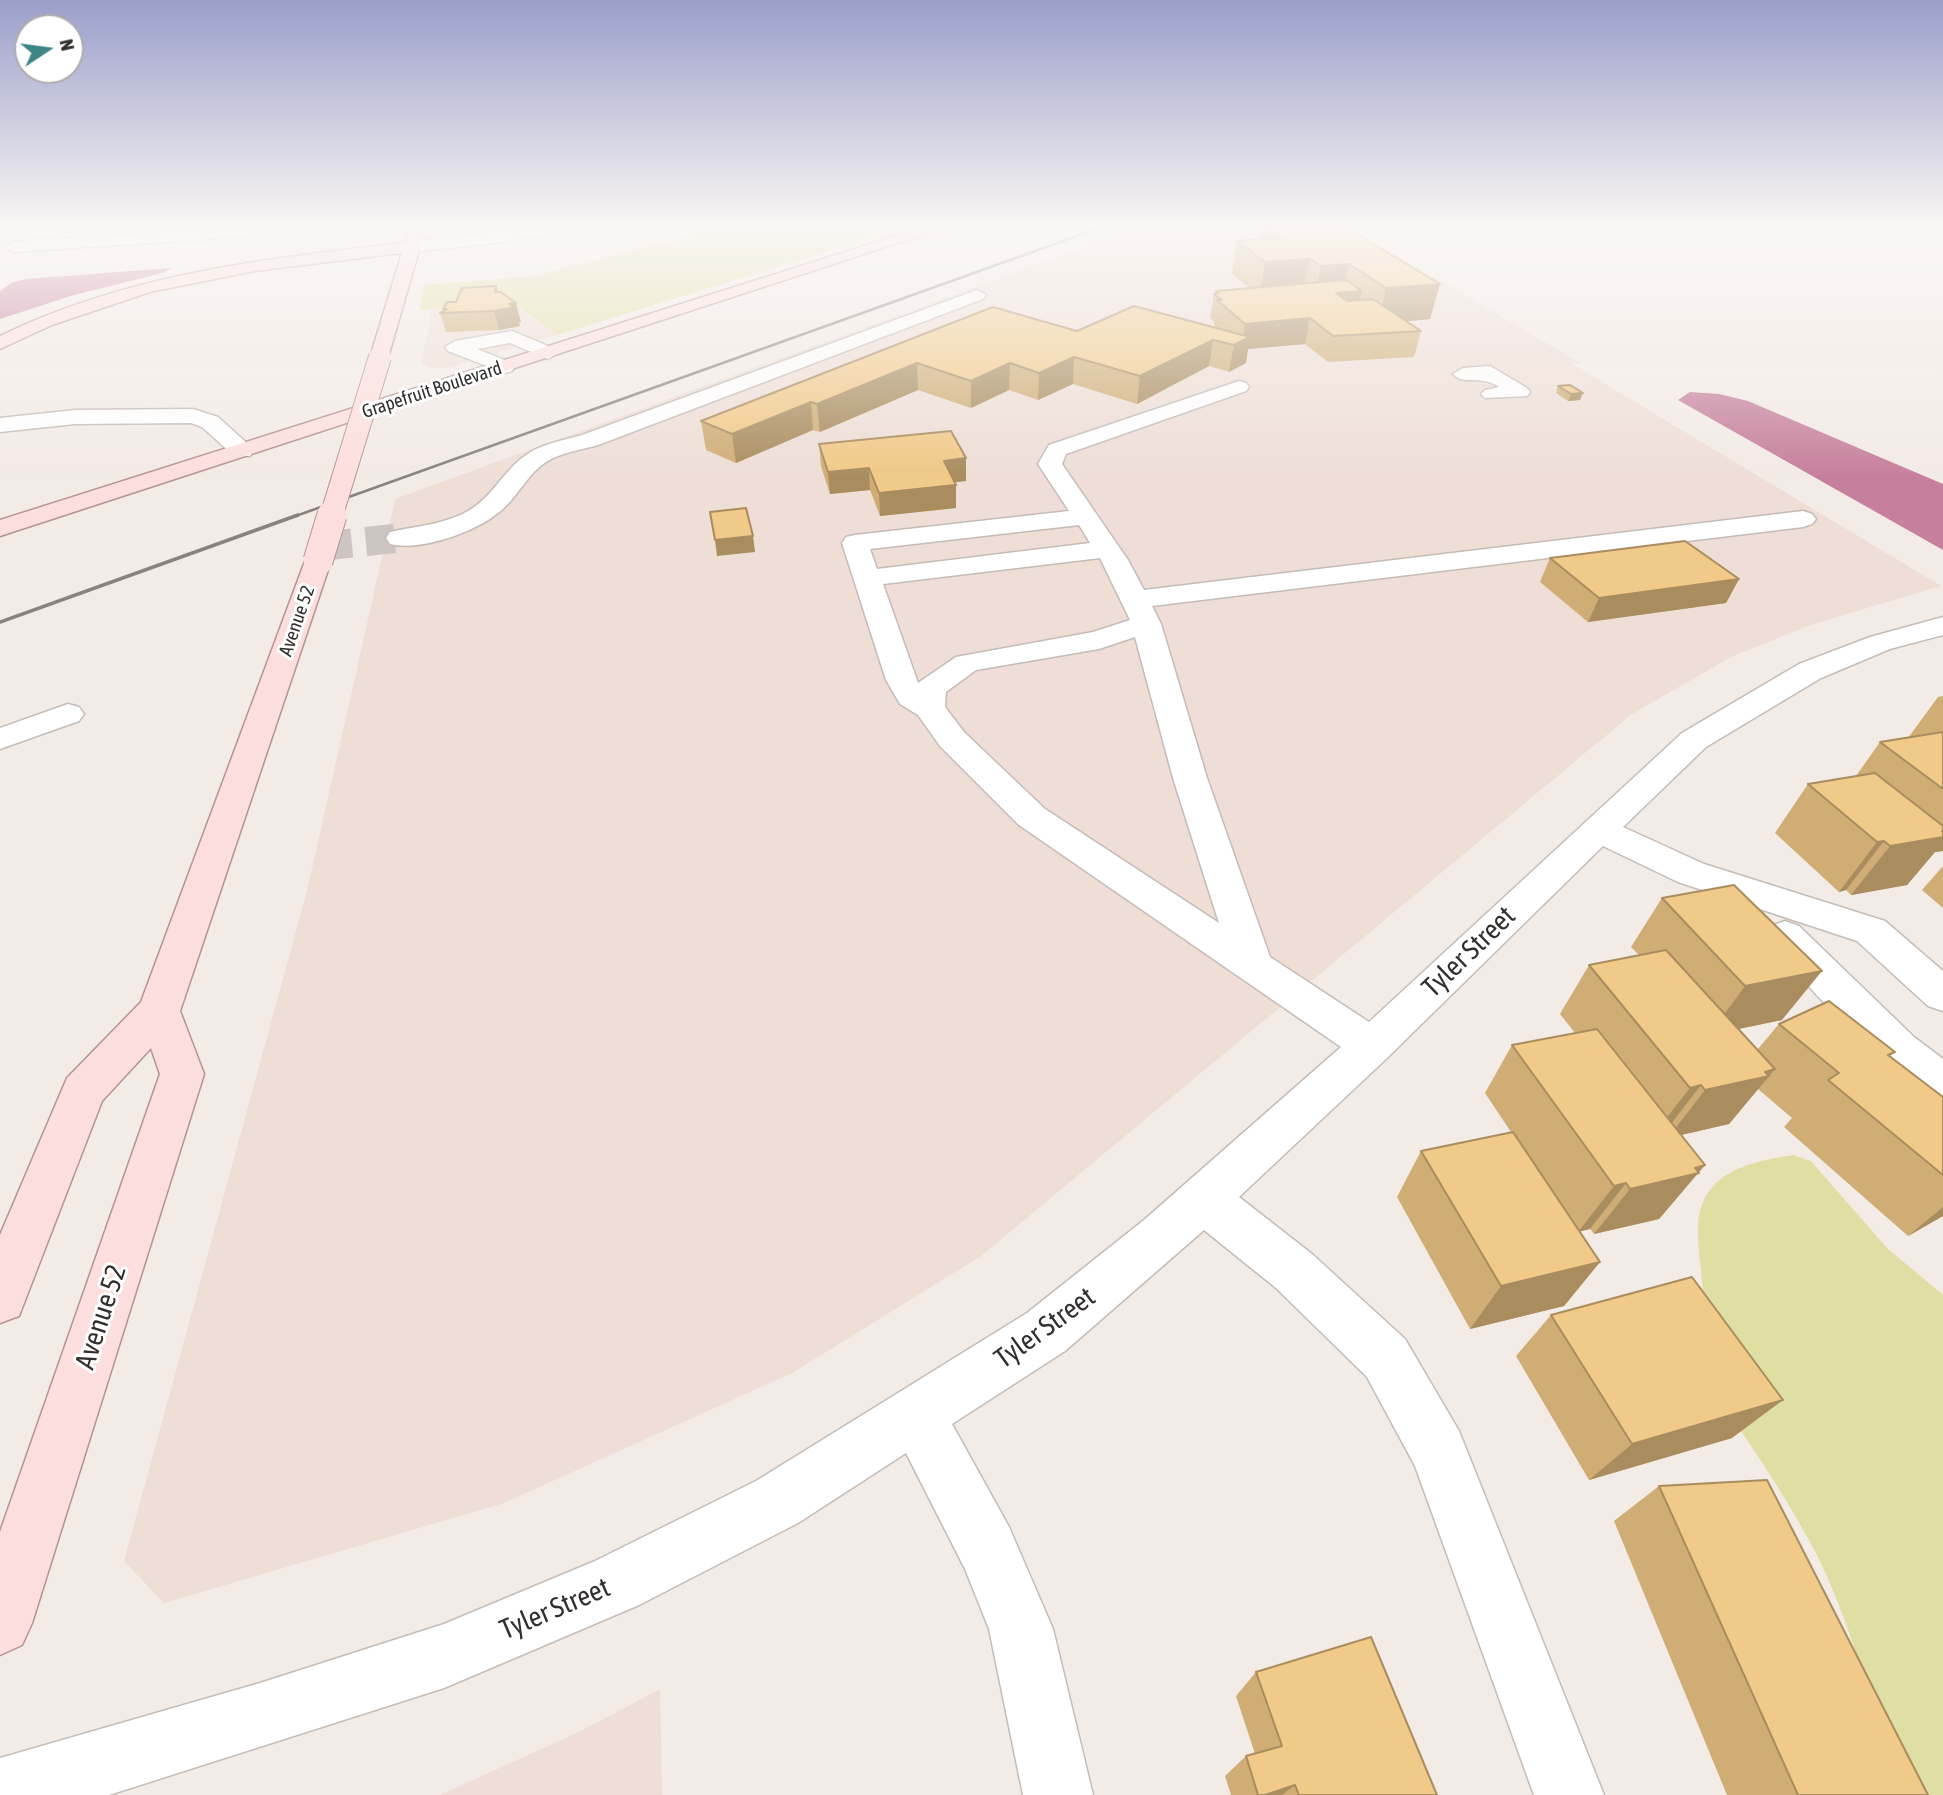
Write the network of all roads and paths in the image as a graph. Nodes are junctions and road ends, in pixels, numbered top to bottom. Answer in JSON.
{"nodes":[{"id":1,"x":83,"y":310,"type":"edge"},
{"id":2,"x":394,"y":310,"type":"edge"},
{"id":3,"x":682,"y":310,"type":"edge"},
{"id":4,"x":938,"y":310,"type":"edge"},
{"id":5,"x":0,"y":344,"type":"edge"},
{"id":6,"x":548,"y":353,"type":"junction"},
{"id":7,"x":505,"y":367,"type":"junction"},
{"id":8,"x":1463,"y":374,"type":"dead end"},
{"id":9,"x":1239,"y":387,"type":"dead end"},
{"id":10,"x":1492,"y":394,"type":"dead end"},
{"id":11,"x":0,"y":425,"type":"edge"},
{"id":12,"x":590,"y":440,"type":"junction"},
{"id":13,"x":242,"y":451,"type":"junction"},
{"id":14,"x":2,"y":501,"type":"dead end"},
{"id":15,"x":496,"y":502,"type":"junction"},
{"id":16,"x":523,"y":504,"type":"junction"},
{"id":17,"x":1086,"y":517,"type":"junction"},
{"id":18,"x":1803,"y":519,"type":"dead end"},
{"id":19,"x":12,"y":524,"type":"edge"},
{"id":20,"x":1108,"y":549,"type":"junction"},
{"id":21,"x":868,"y":578,"type":"junction"},
{"id":22,"x":1140,"y":612,"type":"junction"},
{"id":23,"x":1943,"y":626,"type":"edge"},
{"id":24,"x":929,"y":708,"type":"junction"},
{"id":25,"x":68,"y":713,"type":"dead end"},
{"id":26,"x":0,"y":738,"type":"edge"},
{"id":27,"x":1597,"y":829,"type":"junction"},
{"id":28,"x":1691,"y":873,"type":"junction"},
{"id":29,"x":1252,"y":962,"type":"junction"},
{"id":30,"x":1943,"y":995,"type":"edge"},
{"id":31,"x":159,"y":1011,"type":"junction"},
{"id":32,"x":1372,"y":1046,"type":"junction"},
{"id":33,"x":1943,"y":1084,"type":"edge"},
{"id":34,"x":1203,"y":1199,"type":"junction"},
{"id":35,"x":0,"y":1298,"type":"edge"},
{"id":36,"x":917,"y":1416,"type":"junction"},
{"id":37,"x":0,"y":1623,"type":"edge"},
{"id":38,"x":0,"y":1793,"type":"edge"},
{"id":39,"x":1058,"y":1795,"type":"edge"},
{"id":40,"x":1569,"y":1795,"type":"edge"}],
"edges":[{"from":1,"to":5,"type":"main road"},
{"from":2,"to":31,"type":"main road","name":"Avenue 52","bridge":true},
{"from":3,"to":6,"type":"main road","name":"Grapefruit Boulevard"},
{"from":4,"to":12,"type":"street"},
{"from":6,"to":7,"type":"main road","name":"Grapefruit Boulevard"},
{"from":6,"to":7,"type":"street"},
{"from":7,"to":13,"type":"main road","name":"Grapefruit Boulevard"},
{"from":8,"to":10,"type":"street"},
{"from":9,"to":17,"type":"street"},
{"from":11,"to":13,"type":"street"},
{"from":12,"to":15,"type":"street"},
{"from":12,"to":16,"type":"street"},
{"from":13,"to":19,"type":"main road","name":"Grapefruit Boulevard"},
{"from":14,"to":19,"type":"main road"},
{"from":15,"to":16,"type":"street"},
{"from":15,"to":16,"type":"street"},
{"from":17,"to":20,"type":"street"},
{"from":17,"to":21,"type":"street"},
{"from":18,"to":22,"type":"street"},
{"from":20,"to":21,"type":"street"},
{"from":20,"to":22,"type":"street"},
{"from":21,"to":24,"type":"street"},
{"from":22,"to":24,"type":"street"},
{"from":22,"to":29,"type":"street"},
{"from":23,"to":27,"type":"street","name":"Tyler Street"},
{"from":24,"to":29,"type":"street"},
{"from":25,"to":26,"type":"street"},
{"from":27,"to":28,"type":"street"},
{"from":27,"to":32,"type":"street","name":"Tyler Street"},
{"from":28,"to":30,"type":"street"},
{"from":28,"to":33,"type":"street"},
{"from":29,"to":32,"type":"street"},
{"from":31,"to":35,"type":"main road","name":"Avenue 52"},
{"from":31,"to":37,"type":"main road","name":"Avenue 52"},
{"from":32,"to":34,"type":"street","name":"Tyler Street"},
{"from":34,"to":36,"type":"street","name":"Tyler Street"},
{"from":34,"to":40,"type":"street"},
{"from":36,"to":38,"type":"street","name":"Tyler Street"},
{"from":36,"to":39,"type":"street"}]}
